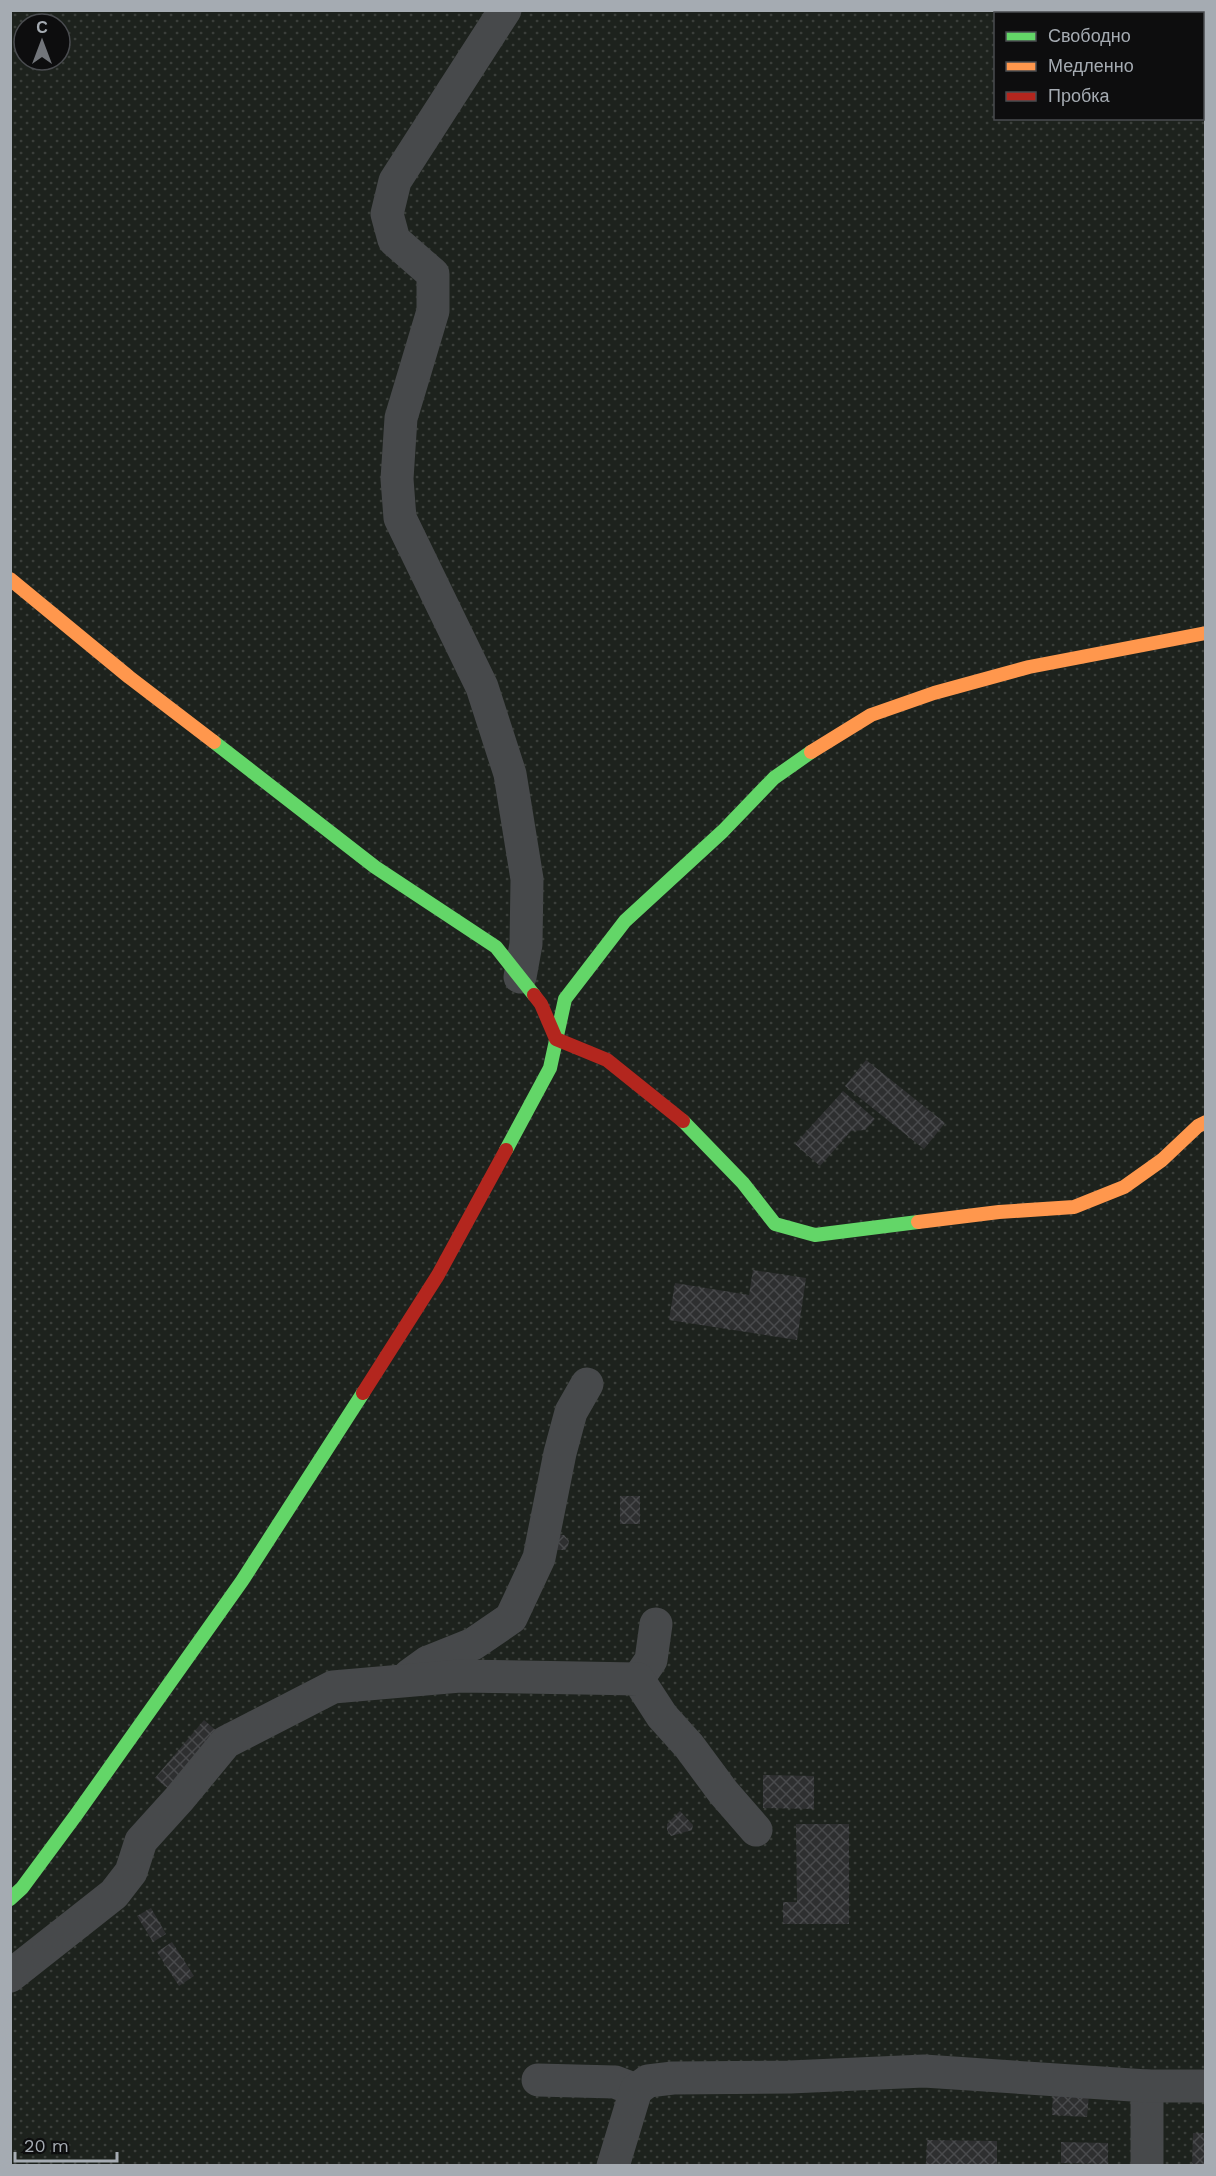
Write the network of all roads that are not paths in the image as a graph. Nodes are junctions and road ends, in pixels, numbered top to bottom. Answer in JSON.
{"nodes":[{"id":1,"x":506,"y":10,"type":"edge"},
{"id":2,"x":10,"y":579,"type":"edge"},
{"id":3,"x":1206,"y":633,"type":"edge"},
{"id":4,"x":519,"y":976,"type":"junction"},
{"id":5,"x":556,"y":1039,"type":"junction"},
{"id":6,"x":1206,"y":1122,"type":"edge"},
{"id":7,"x":586,"y":1384,"type":"dead end"},
{"id":8,"x":656,"y":1624,"type":"dead end"},
{"id":9,"x":638,"y":1679,"type":"junction"},
{"id":10,"x":401,"y":1681,"type":"junction"},
{"id":11,"x":756,"y":1830,"type":"dead end"},
{"id":12,"x":10,"y":1899,"type":"edge"},
{"id":13,"x":10,"y":1976,"type":"edge"},
{"id":14,"x":538,"y":2080,"type":"dead end"},
{"id":15,"x":1147,"y":2086,"type":"junction"},
{"id":16,"x":1206,"y":2086,"type":"edge"},
{"id":17,"x":636,"y":2090,"type":"junction"},
{"id":18,"x":614,"y":2166,"type":"edge"},
{"id":19,"x":1148,"y":2166,"type":"edge"}],
"edges":[{"from":1,"to":4,"type":"street"},
{"from":2,"to":4,"type":"street"},
{"from":3,"to":5,"type":"street"},
{"from":4,"to":5,"type":"street"},
{"from":5,"to":6,"type":"street"},
{"from":5,"to":12,"type":"street"},
{"from":7,"to":10,"type":"street"},
{"from":8,"to":9,"type":"street"},
{"from":9,"to":10,"type":"street"},
{"from":9,"to":11,"type":"street"},
{"from":10,"to":13,"type":"street"},
{"from":14,"to":17,"type":"street"},
{"from":15,"to":16,"type":"street"},
{"from":15,"to":17,"type":"street"},
{"from":15,"to":19,"type":"street"},
{"from":17,"to":18,"type":"street"}]}
